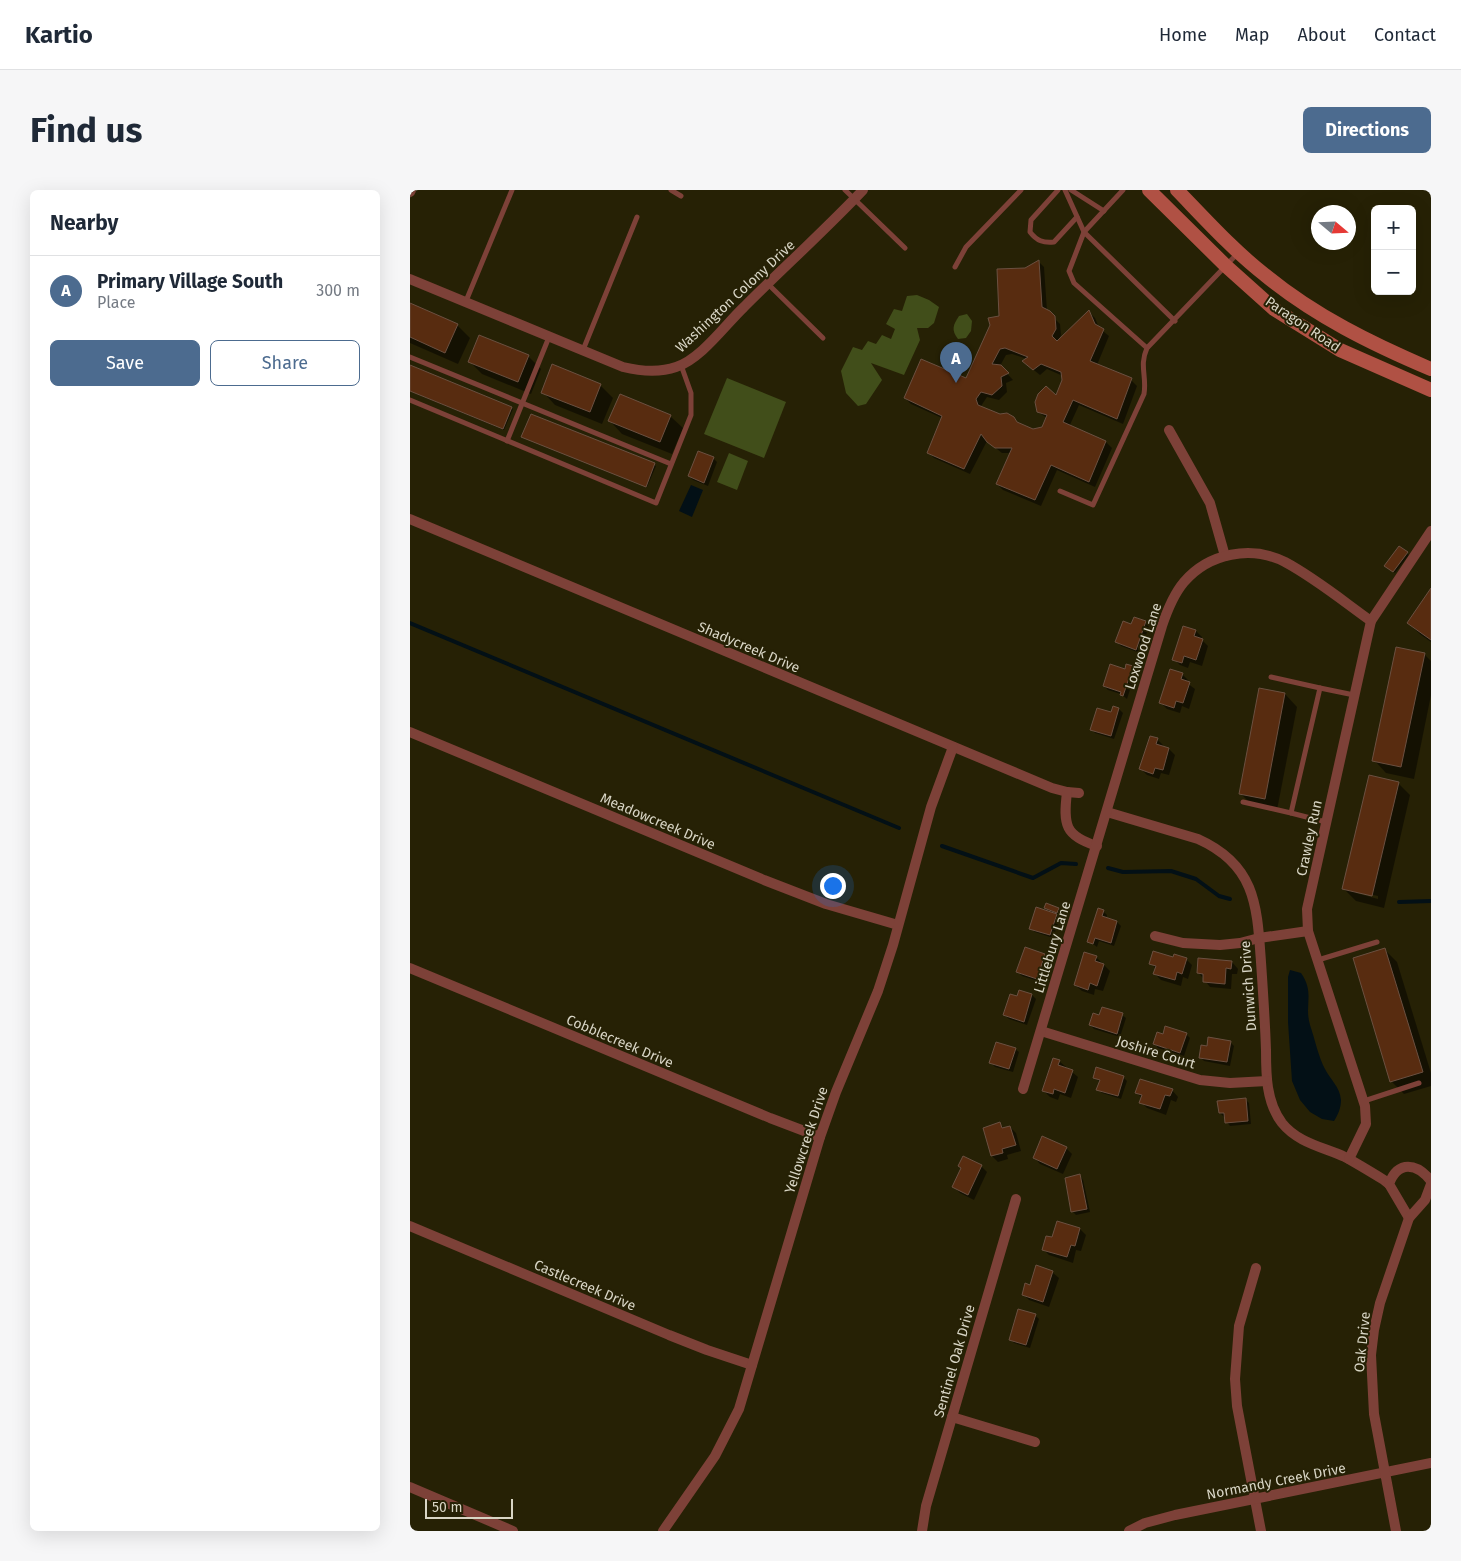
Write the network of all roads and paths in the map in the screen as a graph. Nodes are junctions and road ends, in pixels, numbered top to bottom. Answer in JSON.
{"nodes":[{"id":1,"x":512,"y":190,"type":"edge"},
{"id":2,"x":671,"y":190,"type":"edge"},
{"id":3,"x":845,"y":190,"type":"edge"},
{"id":4,"x":863,"y":190,"type":"edge"},
{"id":5,"x":1021,"y":190,"type":"edge"},
{"id":6,"x":1058,"y":190,"type":"edge"},
{"id":7,"x":1066,"y":190,"type":"edge"},
{"id":8,"x":1072,"y":190,"type":"edge"},
{"id":9,"x":1123,"y":190,"type":"edge"},
{"id":10,"x":1149,"y":190,"type":"edge"},
{"id":11,"x":1177,"y":190,"type":"edge"},
{"id":12,"x":681,"y":196,"type":"dead end"},
{"id":13,"x":854,"y":199,"type":"junction"},
{"id":14,"x":1104,"y":211,"type":"junction"},
{"id":15,"x":637,"y":217,"type":"dead end"},
{"id":16,"x":1077,"y":217,"type":"junction"},
{"id":17,"x":1084,"y":232,"type":"junction"},
{"id":18,"x":905,"y":248,"type":"dead end"},
{"id":19,"x":1238,"y":253,"type":"junction"},
{"id":20,"x":1226,"y":266,"type":"junction"},
{"id":21,"x":955,"y":267,"type":"dead end"},
{"id":22,"x":410,"y":279,"type":"edge"},
{"id":23,"x":768,"y":284,"type":"junction"},
{"id":24,"x":466,"y":302,"type":"junction"},
{"id":25,"x":1175,"y":321,"type":"junction"},
{"id":26,"x":550,"y":336,"type":"junction"},
{"id":27,"x":823,"y":338,"type":"dead end"},
{"id":28,"x":1148,"y":348,"type":"junction"},
{"id":29,"x":583,"y":350,"type":"junction"},
{"id":30,"x":410,"y":357,"type":"edge"},
{"id":31,"x":681,"y":365,"type":"junction"},
{"id":32,"x":1431,"y":368,"type":"edge"},
{"id":33,"x":1431,"y":390,"type":"edge"},
{"id":34,"x":410,"y":400,"type":"edge"},
{"id":35,"x":523,"y":403,"type":"junction"},
{"id":36,"x":1169,"y":430,"type":"dead end"},
{"id":37,"x":507,"y":441,"type":"junction"},
{"id":38,"x":671,"y":464,"type":"junction"},
{"id":39,"x":1060,"y":491,"type":"dead end"},
{"id":40,"x":410,"y":519,"type":"edge"},
{"id":41,"x":1431,"y":531,"type":"edge"},
{"id":42,"x":1225,"y":556,"type":"junction"},
{"id":43,"x":1370,"y":621,"type":"junction"},
{"id":44,"x":1272,"y":676,"type":"dead end"},
{"id":45,"x":1320,"y":688,"type":"junction"},
{"id":46,"x":1354,"y":695,"type":"junction"},
{"id":47,"x":410,"y":732,"type":"edge"},
{"id":48,"x":953,"y":747,"type":"junction"},
{"id":49,"x":1067,"y":792,"type":"junction"},
{"id":50,"x":1080,"y":793,"type":"dead end"},
{"id":51,"x":1243,"y":802,"type":"dead end"},
{"id":52,"x":1107,"y":812,"type":"junction"},
{"id":53,"x":1291,"y":814,"type":"junction"},
{"id":54,"x":1327,"y":822,"type":"junction"},
{"id":55,"x":1097,"y":846,"type":"junction"},
{"id":56,"x":898,"y":925,"type":"junction"},
{"id":57,"x":1308,"y":931,"type":"junction"},
{"id":58,"x":1155,"y":936,"type":"dead end"},
{"id":59,"x":1259,"y":938,"type":"junction"},
{"id":60,"x":1377,"y":942,"type":"dead end"},
{"id":61,"x":1318,"y":960,"type":"junction"},
{"id":62,"x":410,"y":968,"type":"edge"},
{"id":63,"x":1041,"y":1031,"type":"junction"},
{"id":64,"x":1267,"y":1081,"type":"junction"},
{"id":65,"x":1419,"y":1083,"type":"dead end"},
{"id":66,"x":1023,"y":1089,"type":"dead end"},
{"id":67,"x":1364,"y":1101,"type":"junction"},
{"id":68,"x":820,"y":1137,"type":"junction"},
{"id":69,"x":1349,"y":1159,"type":"junction"},
{"id":70,"x":1431,"y":1182,"type":"edge"},
{"id":71,"x":1389,"y":1184,"type":"junction"},
{"id":72,"x":1016,"y":1199,"type":"dead end"},
{"id":73,"x":1409,"y":1218,"type":"junction"},
{"id":74,"x":410,"y":1226,"type":"edge"},
{"id":75,"x":1256,"y":1268,"type":"dead end"},
{"id":76,"x":752,"y":1365,"type":"junction"},
{"id":77,"x":952,"y":1417,"type":"junction"},
{"id":78,"x":1036,"y":1442,"type":"dead end"},
{"id":79,"x":1431,"y":1463,"type":"edge"},
{"id":80,"x":1384,"y":1472,"type":"junction"},
{"id":81,"x":410,"y":1487,"type":"edge"},
{"id":82,"x":1255,"y":1499,"type":"junction"},
{"id":83,"x":513,"y":1531,"type":"edge"},
{"id":84,"x":663,"y":1531,"type":"edge"},
{"id":85,"x":922,"y":1531,"type":"edge"},
{"id":86,"x":1129,"y":1531,"type":"edge"},
{"id":87,"x":1261,"y":1531,"type":"edge"},
{"id":88,"x":1396,"y":1531,"type":"edge"}],
"edges":[{"from":1,"to":24,"type":"lane"},
{"from":2,"to":12,"type":"lane"},
{"from":3,"to":13,"type":"lane"},
{"from":4,"to":13,"type":"street","name":"Washington Colony Drive"},
{"from":5,"to":21,"type":"lane"},
{"from":6,"to":16,"type":"lane"},
{"from":7,"to":16,"type":"lane"},
{"from":8,"to":14,"type":"lane"},
{"from":9,"to":14,"type":"lane"},
{"from":10,"to":20,"type":"street","name":"Paragon Road"},
{"from":11,"to":19,"type":"street","name":"Paragon Road"},
{"from":13,"to":18,"type":"lane"},
{"from":13,"to":23,"type":"street","name":"Washington Colony Drive"},
{"from":14,"to":17,"type":"lane"},
{"from":15,"to":29,"type":"lane"},
{"from":16,"to":17,"type":"lane"},
{"from":17,"to":25,"type":"lane"},
{"from":17,"to":28,"type":"lane"},
{"from":19,"to":20,"type":"lane"},
{"from":19,"to":32,"type":"street","name":"Paragon Road"},
{"from":20,"to":25,"type":"lane"},
{"from":20,"to":33,"type":"street","name":"Paragon Road"},
{"from":22,"to":24,"type":"street","name":"Washington Colony Drive"},
{"from":23,"to":27,"type":"lane"},
{"from":23,"to":31,"type":"street","name":"Washington Colony Drive"},
{"from":24,"to":26,"type":"street","name":"Washington Colony Drive"},
{"from":25,"to":28,"type":"lane"},
{"from":26,"to":29,"type":"street","name":"Washington Colony Drive"},
{"from":26,"to":35,"type":"lane"},
{"from":28,"to":39,"type":"lane"},
{"from":29,"to":31,"type":"street","name":"Washington Colony Drive"},
{"from":30,"to":35,"type":"lane"},
{"from":31,"to":38,"type":"lane"},
{"from":34,"to":37,"type":"lane"},
{"from":35,"to":37,"type":"lane"},
{"from":35,"to":38,"type":"lane"},
{"from":36,"to":42,"type":"street"},
{"from":37,"to":38,"type":"lane"},
{"from":40,"to":48,"type":"street","name":"Shadycreek Drive"},
{"from":41,"to":43,"type":"street","name":"Crawley Run"},
{"from":42,"to":43,"type":"street","name":"Loxwood Lane"},
{"from":42,"to":52,"type":"street","name":"Loxwood Lane"},
{"from":43,"to":46,"type":"street","name":"Crawley Run"},
{"from":44,"to":45,"type":"lane"},
{"from":45,"to":46,"type":"lane"},
{"from":45,"to":53,"type":"lane"},
{"from":46,"to":54,"type":"street","name":"Crawley Run"},
{"from":47,"to":56,"type":"street","name":"Meadowcreek Drive"},
{"from":48,"to":49,"type":"street","name":"Shadycreek Drive"},
{"from":48,"to":56,"type":"street","name":"Yellowcreek Drive"},
{"from":49,"to":50,"type":"street","name":"Shadycreek Drive"},
{"from":49,"to":55,"type":"street"},
{"from":51,"to":53,"type":"lane"},
{"from":52,"to":55,"type":"street","name":"Littlebury Lane"},
{"from":52,"to":59,"type":"street","name":"Dunwich Drive"},
{"from":53,"to":54,"type":"lane"},
{"from":54,"to":57,"type":"street","name":"Crawley Run"},
{"from":55,"to":63,"type":"street","name":"Littlebury Lane"},
{"from":56,"to":68,"type":"street","name":"Yellowcreek Drive"},
{"from":57,"to":59,"type":"street"},
{"from":57,"to":61,"type":"street","name":"Crawley Run"},
{"from":58,"to":59,"type":"street"},
{"from":59,"to":64,"type":"street","name":"Dunwich Drive"},
{"from":60,"to":61,"type":"lane"},
{"from":61,"to":67,"type":"street","name":"Crawley Run"},
{"from":62,"to":68,"type":"street","name":"Cobblecreek Drive"},
{"from":63,"to":64,"type":"street","name":"Joshire Court"},
{"from":63,"to":66,"type":"street","name":"Littlebury Lane"},
{"from":64,"to":69,"type":"street","name":"Dunwich Drive"},
{"from":65,"to":67,"type":"lane"},
{"from":67,"to":69,"type":"street","name":"Crawley Run"},
{"from":68,"to":76,"type":"street","name":"Yellowcreek Drive"},
{"from":69,"to":71,"type":"street","name":"Dunwich Drive"},
{"from":70,"to":71,"type":"street","name":"Oak Drive"},
{"from":70,"to":73,"type":"street","name":"Oak Drive"},
{"from":71,"to":73,"type":"street"},
{"from":72,"to":77,"type":"street","name":"Sentinel Oak Drive"},
{"from":73,"to":80,"type":"street","name":"Oak Drive"},
{"from":74,"to":76,"type":"street","name":"Castlecreek Drive"},
{"from":75,"to":82,"type":"street"},
{"from":76,"to":84,"type":"street","name":"Yellowcreek Drive"},
{"from":77,"to":78,"type":"street"},
{"from":77,"to":85,"type":"street","name":"Sentinel Oak Drive"},
{"from":79,"to":80,"type":"street","name":"Normandy Creek Drive"},
{"from":80,"to":82,"type":"street","name":"Normandy Creek Drive"},
{"from":80,"to":88,"type":"street","name":"Oak Drive"},
{"from":81,"to":83,"type":"street"},
{"from":82,"to":86,"type":"street","name":"Normandy Creek Drive"},
{"from":82,"to":87,"type":"street"}]}
